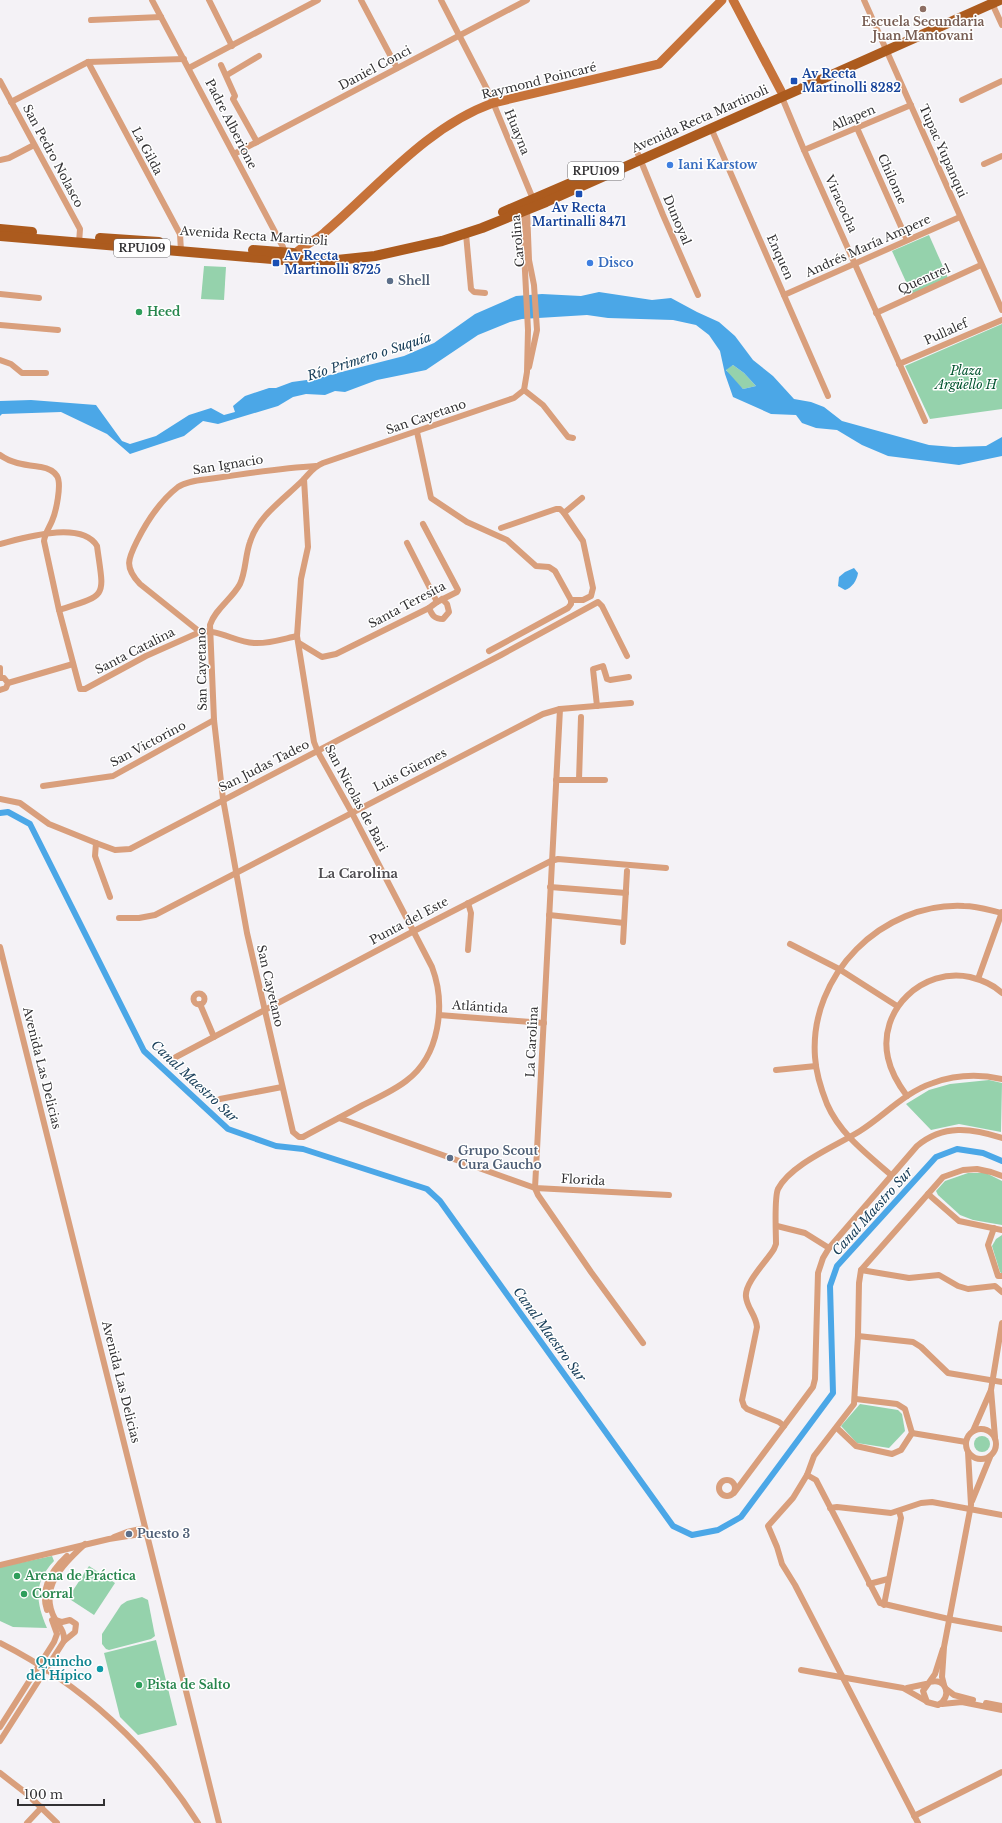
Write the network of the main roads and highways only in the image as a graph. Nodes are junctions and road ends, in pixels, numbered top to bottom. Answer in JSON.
{"nodes":[{"id":1,"x":992,"y":1,"type":"edge"},
{"id":2,"x":781,"y":94,"type":"junction"},
{"id":3,"x":639,"y":156,"type":"junction"},
{"id":4,"x":525,"y":206,"type":"junction"},
{"id":5,"x":0,"y":229,"type":"edge"},
{"id":6,"x":0,"y":236,"type":"edge"},
{"id":7,"x":80,"y":239,"type":"junction"},
{"id":8,"x":296,"y":257,"type":"junction"}],
"edges":[{"from":1,"to":2,"type":"main road","name":"Avenida Recta Martinoli","number":"RPU109"},
{"from":2,"to":3,"type":"main road","name":"Avenida Recta Martinoli","number":"RPU109"},
{"from":2,"to":3,"type":"main road","name":"Avenida Recta Martinoli","number":"RPU109"},
{"from":3,"to":4,"type":"main road","name":"Avenida Recta Martinoli","number":"RPU109"},
{"from":3,"to":4,"type":"main road","name":"Avenida Recta Martinoli","number":"RPU109"},
{"from":4,"to":8,"type":"main road","name":"Avenida Recta Martinoli","number":"RPU109"},
{"from":4,"to":8,"type":"main road","name":"Avenida Recta Martinoli","number":"RPU109"},
{"from":5,"to":7,"type":"main road","name":"Avenida Recta Martinoli","number":"RPU109"},
{"from":6,"to":7,"type":"main road","name":"Avenida Recta Martinoli","number":"RPU109"},
{"from":7,"to":8,"type":"main road","name":"Avenida Recta Martinoli","number":"RPU109"}]}
